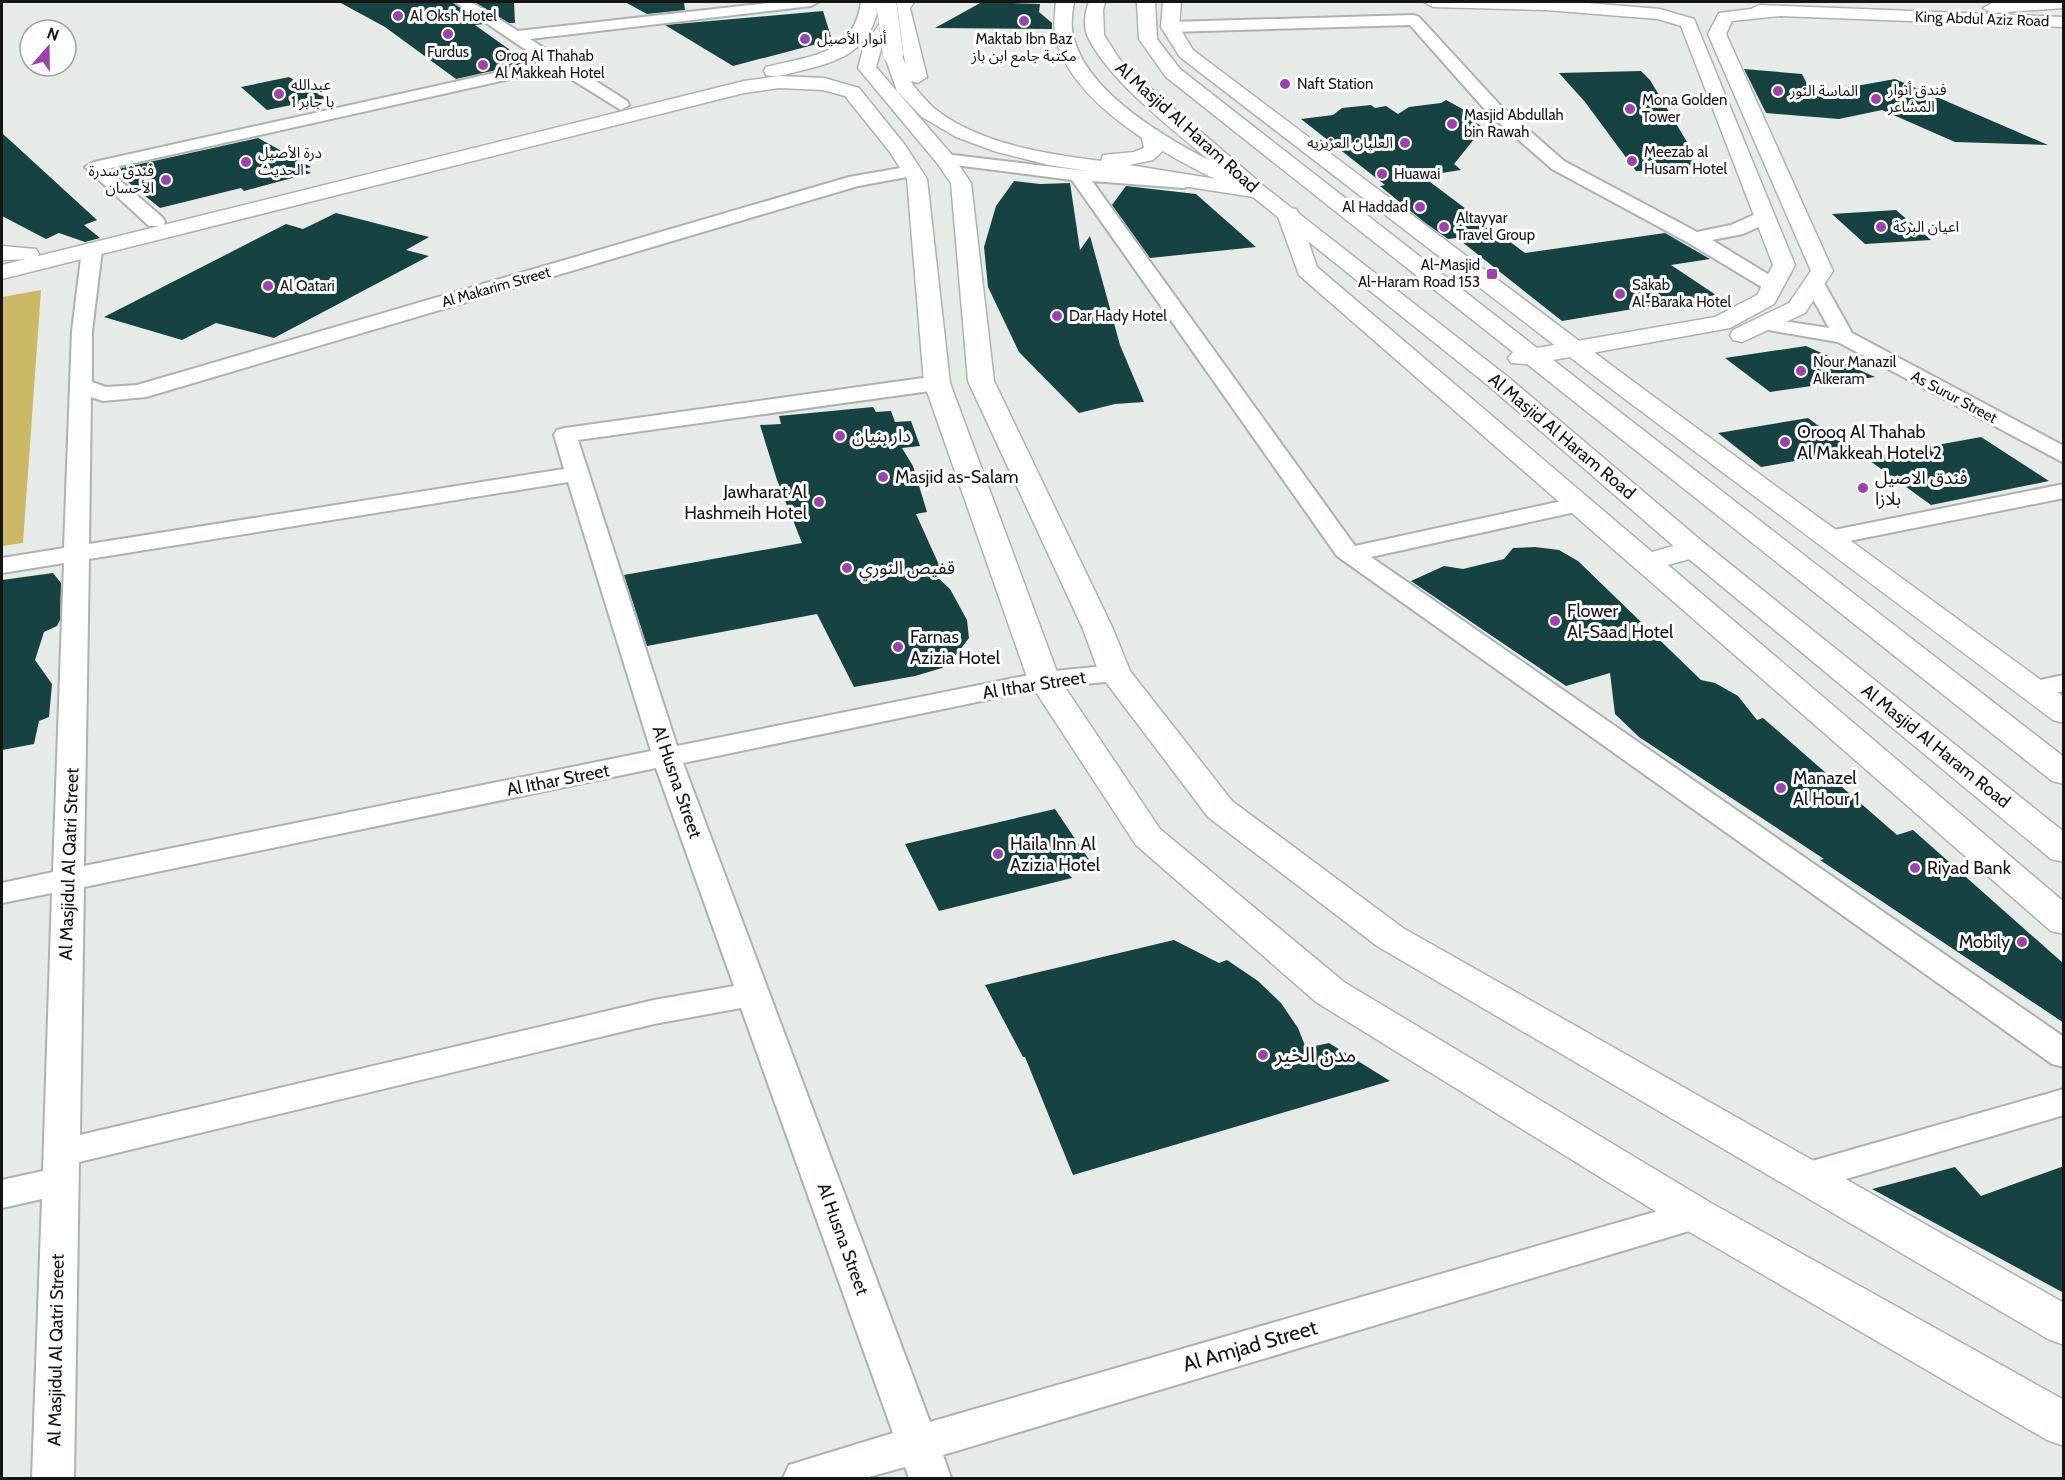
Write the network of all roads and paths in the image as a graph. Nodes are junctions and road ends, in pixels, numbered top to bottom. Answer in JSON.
{"nodes":[{"id":1,"x":462,"y":2,"type":"edge"},
{"id":2,"x":811,"y":2,"type":"edge"},
{"id":3,"x":870,"y":2,"type":"edge"},
{"id":4,"x":883,"y":2,"type":"edge"},
{"id":5,"x":904,"y":2,"type":"edge"},
{"id":6,"x":1065,"y":2,"type":"edge"},
{"id":7,"x":1097,"y":2,"type":"edge"},
{"id":8,"x":1146,"y":2,"type":"edge"},
{"id":9,"x":1172,"y":2,"type":"edge"},
{"id":10,"x":1433,"y":2,"type":"edge"},
{"id":11,"x":1854,"y":2,"type":"edge"},
{"id":12,"x":2064,"y":3,"type":"edge"},
{"id":13,"x":1548,"y":5,"type":"junction"},
{"id":14,"x":1778,"y":6,"type":"edge"},
{"id":15,"x":1970,"y":8,"type":"junction"},
{"id":16,"x":1992,"y":8,"type":"junction"},
{"id":17,"x":2064,"y":10,"type":"edge"},
{"id":18,"x":2064,"y":22,"type":"edge"},
{"id":19,"x":1170,"y":27,"type":"junction"},
{"id":20,"x":516,"y":36,"type":"junction"},
{"id":21,"x":556,"y":64,"type":"junction"},
{"id":22,"x":750,"y":75,"type":"junction"},
{"id":23,"x":884,"y":90,"type":"junction"},
{"id":24,"x":621,"y":105,"type":"junction"},
{"id":25,"x":1270,"y":119,"type":"junction"},
{"id":26,"x":1236,"y":123,"type":"junction"},
{"id":27,"x":1151,"y":134,"type":"junction"},
{"id":28,"x":1008,"y":143,"type":"junction"},
{"id":29,"x":945,"y":159,"type":"junction"},
{"id":30,"x":912,"y":171,"type":"junction"},
{"id":31,"x":1077,"y":175,"type":"junction"},
{"id":32,"x":1212,"y":185,"type":"junction"},
{"id":33,"x":1259,"y":192,"type":"junction"},
{"id":34,"x":1288,"y":214,"type":"junction"},
{"id":35,"x":1765,"y":217,"type":"junction"},
{"id":36,"x":156,"y":222,"type":"junction"},
{"id":37,"x":1694,"y":238,"type":"junction"},
{"id":38,"x":92,"y":250,"type":"junction"},
{"id":39,"x":2,"y":253,"type":"edge"},
{"id":40,"x":28,"y":254,"type":"junction"},
{"id":41,"x":2,"y":258,"type":"edge"},
{"id":42,"x":2,"y":272,"type":"edge"},
{"id":43,"x":1814,"y":283,"type":"junction"},
{"id":44,"x":1772,"y":285,"type":"junction"},
{"id":45,"x":1764,"y":324,"type":"junction"},
{"id":46,"x":1844,"y":337,"type":"junction"},
{"id":47,"x":1533,"y":356,"type":"junction"},
{"id":48,"x":1586,"y":357,"type":"junction"},
{"id":49,"x":1554,"y":373,"type":"junction"},
{"id":50,"x":1488,"y":374,"type":"junction"},
{"id":51,"x":937,"y":383,"type":"junction"},
{"id":52,"x":81,"y":385,"type":"junction"},
{"id":53,"x":2064,"y":456,"type":"edge"},
{"id":54,"x":577,"y":474,"type":"junction"},
{"id":55,"x":2064,"y":491,"type":"edge"},
{"id":56,"x":1580,"y":504,"type":"junction"},
{"id":57,"x":1829,"y":538,"type":"junction"},
{"id":58,"x":1694,"y":549,"type":"junction"},
{"id":59,"x":77,"y":553,"type":"junction"},
{"id":60,"x":1351,"y":554,"type":"junction"},
{"id":61,"x":1647,"y":562,"type":"junction"},
{"id":62,"x":2,"y":565,"type":"edge"},
{"id":63,"x":1875,"y":573,"type":"junction"},
{"id":64,"x":1823,"y":584,"type":"junction"},
{"id":65,"x":1115,"y":673,"type":"junction"},
{"id":66,"x":1044,"y":680,"type":"junction"},
{"id":67,"x":2064,"y":683,"type":"edge"},
{"id":68,"x":2032,"y":690,"type":"junction"},
{"id":69,"x":2064,"y":713,"type":"edge"},
{"id":70,"x":667,"y":758,"type":"junction"},
{"id":71,"x":2064,"y":774,"type":"edge"},
{"id":72,"x":2064,"y":851,"type":"edge"},
{"id":73,"x":68,"y":879,"type":"junction"},
{"id":74,"x":2,"y":893,"type":"edge"},
{"id":75,"x":2064,"y":922,"type":"edge"},
{"id":76,"x":753,"y":994,"type":"junction"},
{"id":77,"x":2064,"y":1054,"type":"edge"},
{"id":78,"x":2064,"y":1102,"type":"edge"},
{"id":79,"x":61,"y":1167,"type":"junction"},
{"id":80,"x":1805,"y":1177,"type":"junction"},
{"id":81,"x":2,"y":1194,"type":"edge"},
{"id":82,"x":1696,"y":1215,"type":"junction"},
{"id":83,"x":2064,"y":1326,"type":"edge"},
{"id":84,"x":2064,"y":1425,"type":"edge"},
{"id":85,"x":923,"y":1461,"type":"edge"},
{"id":86,"x":53,"y":1479,"type":"edge"},
{"id":87,"x":804,"y":1479,"type":"edge"}],
"edges":[{"from":1,"to":20,"type":"street"},
{"from":2,"to":20,"type":"street"},
{"from":3,"to":22,"type":"main road"},
{"from":4,"to":28,"type":"main road","bridge":true},
{"from":5,"to":23,"type":"main road"},
{"from":5,"to":28,"type":"main road"},
{"from":6,"to":27,"type":"main road"},
{"from":7,"to":33,"type":"main road","name":"Al Masjid Al Haram Road"},
{"from":8,"to":26,"type":"main road","name":"Al Masjid Al Haram Road"},
{"from":9,"to":19,"type":"main road"},
{"from":10,"to":13,"type":"main road","name":"King Abdul Aziz Road"},
{"from":11,"to":15,"type":"main road"},
{"from":12,"to":16,"type":"main road"},
{"from":13,"to":14,"type":"main road","name":"King Abdul Aziz Road"},
{"from":13,"to":35,"type":"main road"},
{"from":14,"to":15,"type":"main road"},
{"from":14,"to":18,"type":"main road","name":"King Abdul Aziz Road"},
{"from":14,"to":43,"type":"main road"},
{"from":15,"to":16,"type":"main road"},
{"from":16,"to":17,"type":"main road"},
{"from":19,"to":25,"type":"main road"},
{"from":19,"to":37,"type":"street"},
{"from":20,"to":21,"type":"street"},
{"from":21,"to":24,"type":"street"},
{"from":21,"to":36,"type":"street"},
{"from":22,"to":23,"type":"main road"},
{"from":22,"to":24,"type":"main road"},
{"from":23,"to":29,"type":"main road"},
{"from":24,"to":36,"type":"main road"},
{"from":25,"to":26,"type":"main road"},
{"from":25,"to":48,"type":"main road"},
{"from":26,"to":47,"type":"main road","name":"Al Masjid Al Haram Road"},
{"from":27,"to":28,"type":"main road"},
{"from":27,"to":33,"type":"main road"},
{"from":28,"to":32,"type":"main road"},
{"from":29,"to":31,"type":"street"},
{"from":29,"to":65,"type":"main road"},
{"from":30,"to":38,"type":"main road"},
{"from":30,"to":51,"type":"main road"},
{"from":30,"to":52,"type":"street","name":"Al Makarim Street"},
{"from":31,"to":32,"type":"street"},
{"from":31,"to":60,"type":"street"},
{"from":32,"to":33,"type":"main road"},
{"from":33,"to":34,"type":"main road","name":"Al Masjid Al Haram Road"},
{"from":34,"to":50,"type":"main road","name":"Al Masjid Al Haram Road"},
{"from":34,"to":56,"type":"main road"},
{"from":35,"to":37,"type":"street"},
{"from":35,"to":44,"type":"main road"},
{"from":36,"to":40,"type":"main road"},
{"from":37,"to":44,"type":"street"},
{"from":38,"to":42,"type":"main road"},
{"from":38,"to":52,"type":"street","name":"Al Masjidul Al Qatri Street"},
{"from":39,"to":40,"type":"main road"},
{"from":40,"to":41,"type":"main road"},
{"from":43,"to":45,"type":"main road"},
{"from":43,"to":46,"type":"street"},
{"from":44,"to":48,"type":"main road"},
{"from":45,"to":46,"type":"street"},
{"from":45,"to":48,"type":"main road"},
{"from":46,"to":53,"type":"street","name":"As Surur Street"},
{"from":47,"to":48,"type":"main road"},
{"from":47,"to":49,"type":"main road","name":"Al Masjid Al Haram Road"},
{"from":47,"to":50,"type":"main road"},
{"from":48,"to":49,"type":"main road"},
{"from":48,"to":57,"type":"main road"},
{"from":49,"to":50,"type":"main road"},
{"from":49,"to":64,"type":"main road","name":"Al Masjid Al Haram Road"},
{"from":50,"to":58,"type":"main road","name":"Al Masjid Al Haram Road"},
{"from":51,"to":54,"type":"street","name":"Al Husna Street"},
{"from":51,"to":66,"type":"main road"},
{"from":52,"to":59,"type":"street","name":"Al Masjidul Al Qatri Street"},
{"from":54,"to":59,"type":"street"},
{"from":54,"to":70,"type":"street","name":"Al Husna Street"},
{"from":55,"to":57,"type":"street"},
{"from":56,"to":60,"type":"street"},
{"from":56,"to":61,"type":"main road"},
{"from":57,"to":63,"type":"main road"},
{"from":58,"to":61,"type":"main road"},
{"from":58,"to":72,"type":"main road","name":"Al Masjid Al Haram Road"},
{"from":59,"to":62,"type":"street"},
{"from":59,"to":73,"type":"street","name":"Al Masjidul Al Qatri Street"},
{"from":60,"to":77,"type":"street"},
{"from":61,"to":75,"type":"main road"},
{"from":63,"to":64,"type":"main road"},
{"from":63,"to":68,"type":"main road"},
{"from":64,"to":71,"type":"main road","name":"Al Masjid Al Haram Road"},
{"from":65,"to":66,"type":"street","name":"Al Ithar Street"},
{"from":65,"to":80,"type":"main road"},
{"from":66,"to":70,"type":"street","name":"Al Ithar Street"},
{"from":66,"to":82,"type":"main road"},
{"from":67,"to":68,"type":"street"},
{"from":68,"to":69,"type":"main road"},
{"from":70,"to":73,"type":"street","name":"Al Ithar Street"},
{"from":70,"to":76,"type":"street","name":"Al Husna Street"},
{"from":73,"to":74,"type":"street","name":"Al Ithar Street"},
{"from":73,"to":79,"type":"street","name":"Al Masjidul Al Qatri Street"},
{"from":76,"to":79,"type":"street"},
{"from":76,"to":85,"type":"street","name":"Al Husna Street"},
{"from":78,"to":80,"type":"street"},
{"from":79,"to":81,"type":"street"},
{"from":79,"to":86,"type":"street","name":"Al Masjidul Al Qatri Street"},
{"from":80,"to":83,"type":"main road"},
{"from":82,"to":84,"type":"main road"},
{"from":82,"to":85,"type":"street","name":"Al Amjad Street"},
{"from":85,"to":87,"type":"street","name":"Al Amjad Street"}]}
